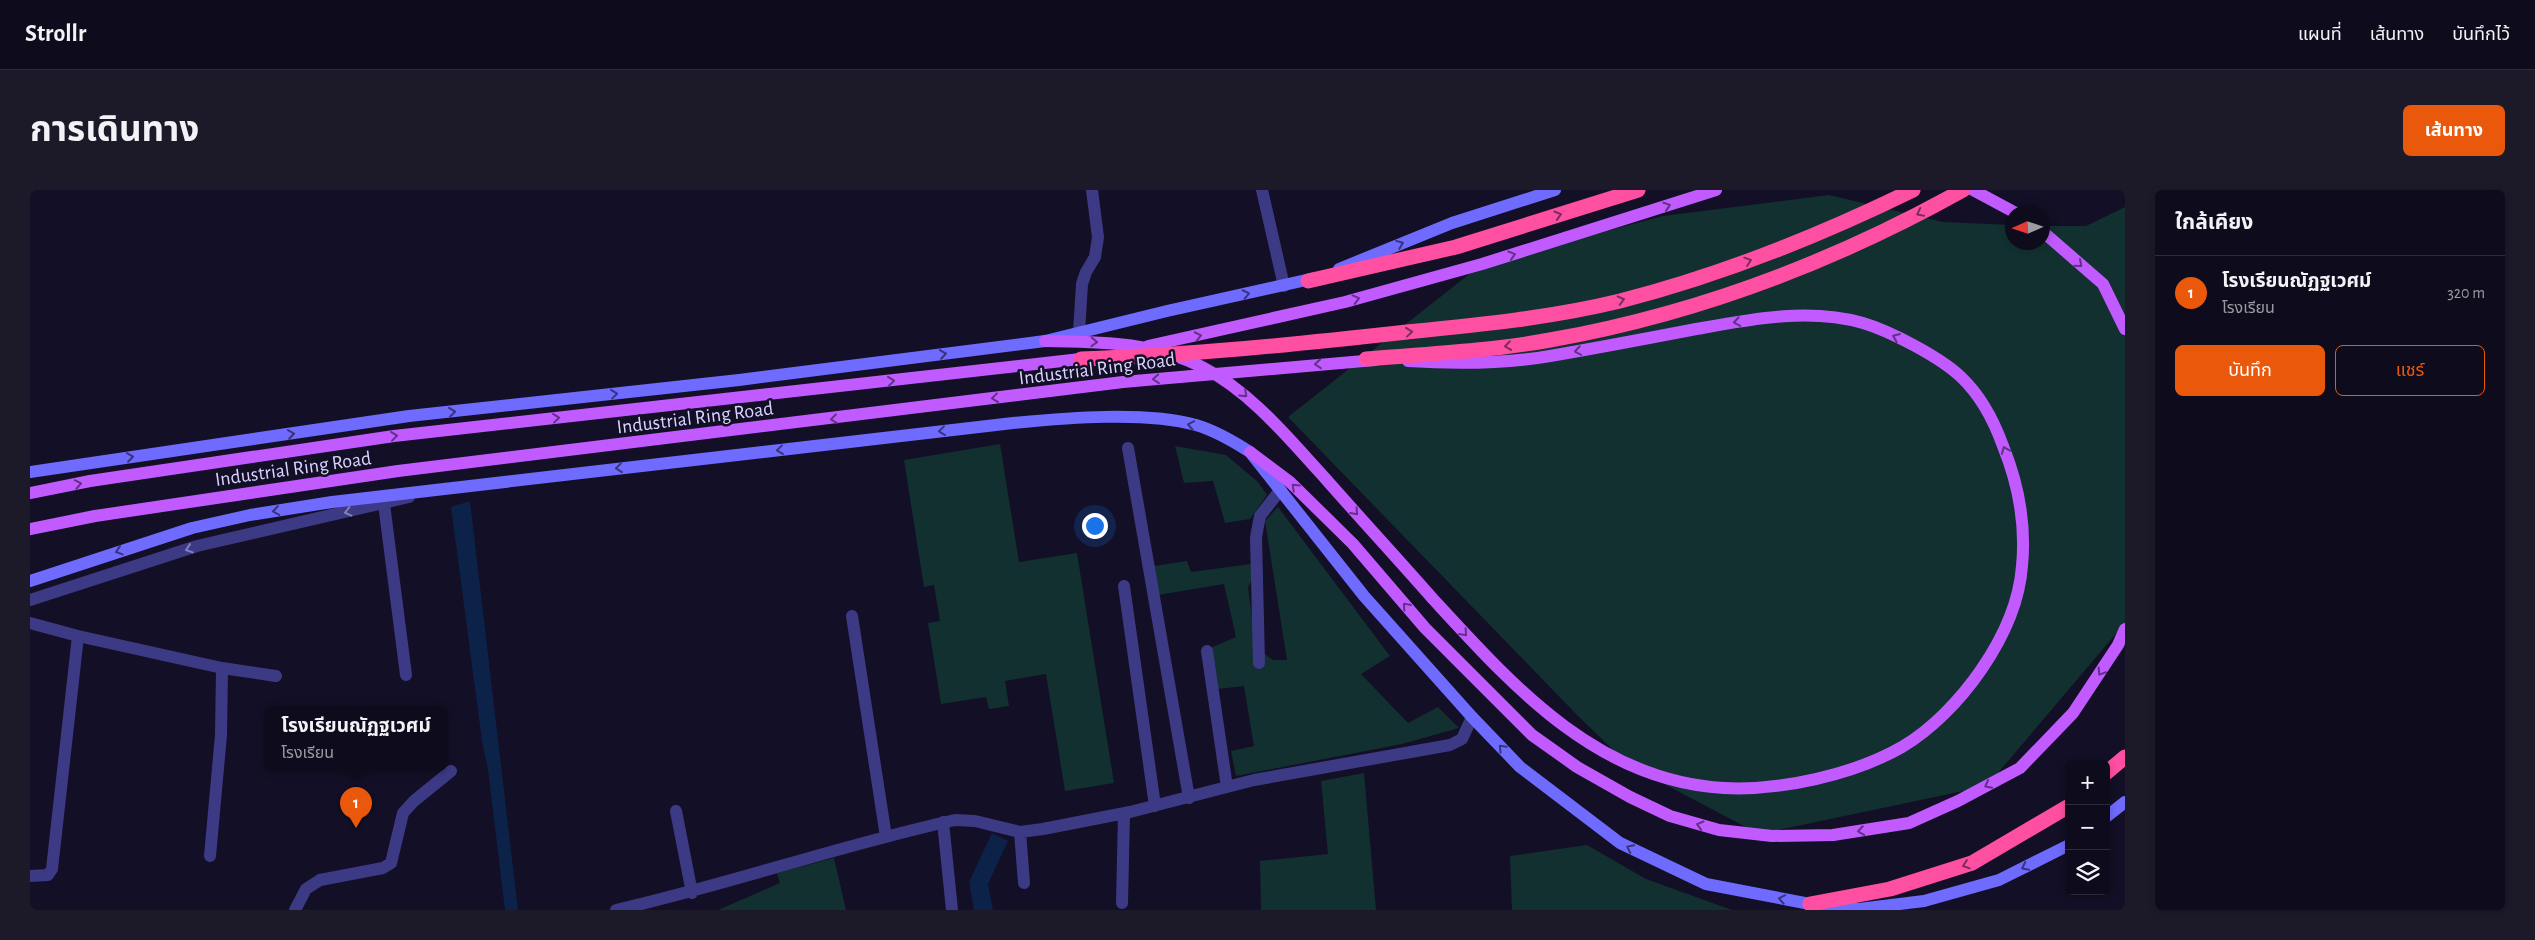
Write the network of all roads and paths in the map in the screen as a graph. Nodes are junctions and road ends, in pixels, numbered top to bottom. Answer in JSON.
{"nodes":[{"id":1,"x":1092,"y":190,"type":"edge"},
{"id":2,"x":1262,"y":190,"type":"edge"},
{"id":3,"x":1555,"y":190,"type":"edge"},
{"id":4,"x":1638,"y":190,"type":"edge"},
{"id":5,"x":1716,"y":190,"type":"edge"},
{"id":6,"x":1913,"y":190,"type":"edge"},
{"id":7,"x":1963,"y":190,"type":"edge"},
{"id":8,"x":1973,"y":190,"type":"edge"},
{"id":9,"x":2005,"y":207,"type":"edge"},
{"id":10,"x":2050,"y":238,"type":"edge"},
{"id":11,"x":1308,"y":281,"type":"junction"},
{"id":12,"x":1284,"y":286,"type":"junction"},
{"id":13,"x":2125,"y":329,"type":"edge"},
{"id":14,"x":1079,"y":332,"type":"junction"},
{"id":15,"x":1045,"y":341,"type":"junction"},
{"id":16,"x":1082,"y":359,"type":"junction"},
{"id":17,"x":1366,"y":360,"type":"junction"},
{"id":18,"x":1128,"y":448,"type":"dead end"},
{"id":19,"x":1250,"y":452,"type":"junction"},
{"id":20,"x":30,"y":472,"type":"edge"},
{"id":21,"x":1280,"y":489,"type":"junction"},
{"id":22,"x":429,"y":492,"type":"junction"},
{"id":23,"x":30,"y":493,"type":"edge"},
{"id":24,"x":384,"y":504,"type":"junction"},
{"id":25,"x":30,"y":529,"type":"edge"},
{"id":26,"x":30,"y":581,"type":"edge"},
{"id":27,"x":1124,"y":586,"type":"dead end"},
{"id":28,"x":30,"y":600,"type":"edge"},
{"id":29,"x":852,"y":616,"type":"dead end"},
{"id":30,"x":30,"y":623,"type":"edge"},
{"id":31,"x":2125,"y":629,"type":"edge"},
{"id":32,"x":78,"y":636,"type":"junction"},
{"id":33,"x":1207,"y":651,"type":"dead end"},
{"id":34,"x":1259,"y":663,"type":"dead end"},
{"id":35,"x":222,"y":668,"type":"junction"},
{"id":36,"x":276,"y":676,"type":"dead end"},
{"id":37,"x":406,"y":676,"type":"dead end"},
{"id":38,"x":1472,"y":717,"type":"junction"},
{"id":39,"x":2125,"y":757,"type":"edge"},
{"id":40,"x":2110,"y":770,"type":"edge"},
{"id":41,"x":452,"y":771,"type":"dead end"},
{"id":42,"x":1228,"y":787,"type":"junction"},
{"id":43,"x":1189,"y":798,"type":"junction"},
{"id":44,"x":2125,"y":802,"type":"edge"},
{"id":45,"x":1155,"y":806,"type":"junction"},
{"id":46,"x":2065,"y":808,"type":"edge"},
{"id":47,"x":676,"y":810,"type":"dead end"},
{"id":48,"x":1124,"y":814,"type":"junction"},
{"id":49,"x":2110,"y":814,"type":"edge"},
{"id":50,"x":944,"y":822,"type":"junction"},
{"id":51,"x":1020,"y":832,"type":"junction"},
{"id":52,"x":886,"y":837,"type":"junction"},
{"id":53,"x":2065,"y":847,"type":"edge"},
{"id":54,"x":210,"y":856,"type":"dead end"},
{"id":55,"x":30,"y":876,"type":"edge"},
{"id":56,"x":1024,"y":883,"type":"dead end"},
{"id":57,"x":692,"y":892,"type":"junction"},
{"id":58,"x":1122,"y":903,"type":"dead end"},
{"id":59,"x":1810,"y":904,"type":"junction"},
{"id":60,"x":295,"y":910,"type":"edge"},
{"id":61,"x":616,"y":910,"type":"edge"},
{"id":62,"x":952,"y":910,"type":"edge"}],
"edges":[{"from":1,"to":14,"type":"street"},
{"from":2,"to":12,"type":"street"},
{"from":11,"to":3,"type":"street","one_way":true},
{"from":11,"to":4,"type":"highway","one_way":true},
{"from":16,"to":5,"type":"main road","name":"Industrial Ring Road","one_way":true},
{"from":16,"to":6,"type":"highway","one_way":true},
{"from":7,"to":17,"type":"highway","one_way":true},
{"from":8,"to":9,"type":"main road"},
{"from":10,"to":13,"type":"main road","one_way":true},
{"from":11,"to":12,"type":"street"},
{"from":14,"to":12,"type":"street","one_way":true},
{"from":14,"to":15,"type":"street"},
{"from":15,"to":17,"type":"main road","name":"Industrial Ring Road","one_way":true},
{"from":20,"to":15,"type":"street","one_way":true},
{"from":23,"to":16,"type":"main road","name":"Industrial Ring Road","one_way":true},
{"from":17,"to":25,"type":"main road","name":"Industrial Ring Road","one_way":true},
{"from":18,"to":43,"type":"street"},
{"from":19,"to":21,"type":"street"},
{"from":19,"to":22,"type":"street","one_way":true},
{"from":31,"to":19,"type":"main road","one_way":true},
{"from":21,"to":34,"type":"street"},
{"from":21,"to":38,"type":"street"},
{"from":22,"to":24,"type":"street"},
{"from":22,"to":26,"type":"street","one_way":true},
{"from":24,"to":28,"type":"street","one_way":true},
{"from":24,"to":37,"type":"street"},
{"from":27,"to":45,"type":"street"},
{"from":29,"to":52,"type":"street"},
{"from":30,"to":32,"type":"street"},
{"from":32,"to":35,"type":"street"},
{"from":32,"to":55,"type":"street"},
{"from":33,"to":42,"type":"street"},
{"from":35,"to":36,"type":"street"},
{"from":35,"to":54,"type":"street"},
{"from":38,"to":42,"type":"street"},
{"from":59,"to":38,"type":"street","one_way":true},
{"from":39,"to":40,"type":"highway"},
{"from":41,"to":60,"type":"street"},
{"from":42,"to":43,"type":"street"},
{"from":43,"to":45,"type":"street"},
{"from":44,"to":49,"type":"street"},
{"from":45,"to":48,"type":"street"},
{"from":46,"to":59,"type":"highway","one_way":true},
{"from":47,"to":57,"type":"street"},
{"from":48,"to":51,"type":"street"},
{"from":48,"to":58,"type":"street"},
{"from":50,"to":51,"type":"street"},
{"from":50,"to":52,"type":"street"},
{"from":50,"to":62,"type":"street"},
{"from":51,"to":56,"type":"street"},
{"from":52,"to":57,"type":"street"},
{"from":53,"to":59,"type":"street","one_way":true},
{"from":57,"to":61,"type":"street"}]}
